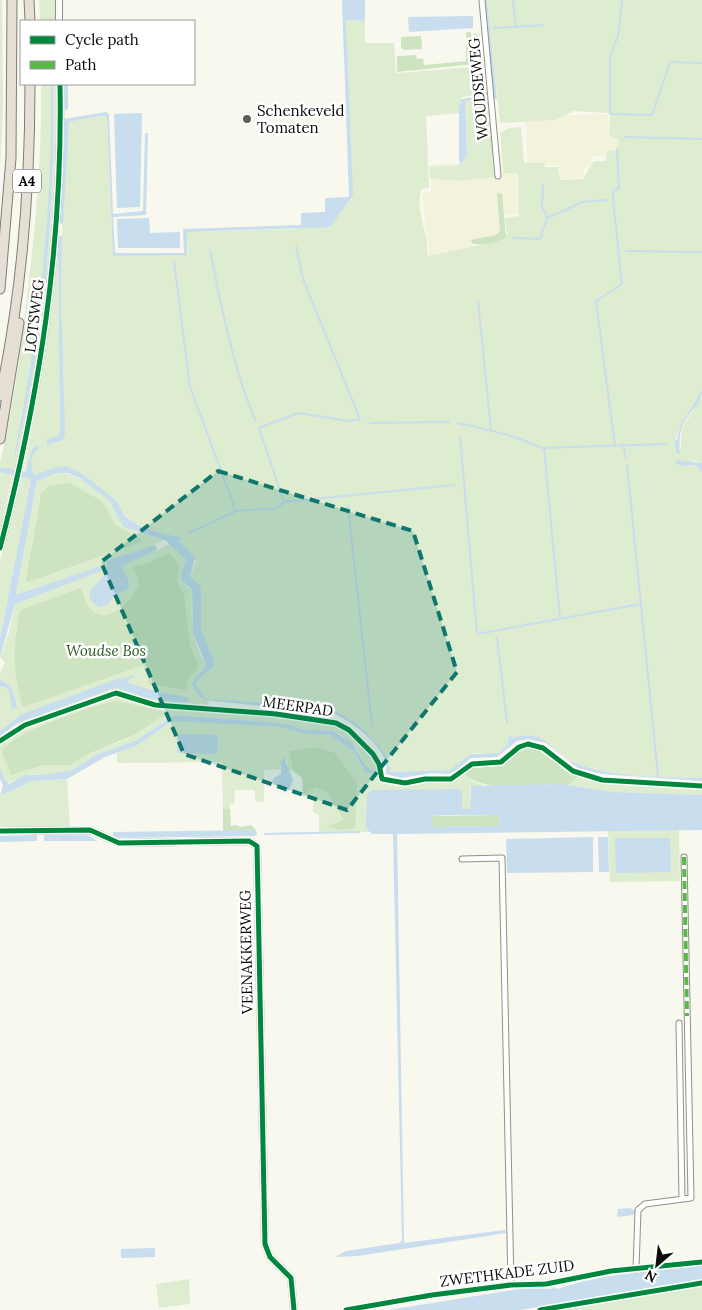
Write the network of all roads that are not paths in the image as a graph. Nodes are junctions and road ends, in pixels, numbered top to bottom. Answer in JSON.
{"nodes":[{"id":1,"x":12,"y":0,"type":"edge"},
{"id":2,"x":29,"y":0,"type":"edge"},
{"id":3,"x":58,"y":0,"type":"edge"},
{"id":4,"x":482,"y":0,"type":"edge"},
{"id":5,"x":30,"y":20,"type":"edge"},
{"id":6,"x":59,"y":20,"type":"edge"},
{"id":7,"x":30,"y":85,"type":"edge"},
{"id":8,"x":60,"y":85,"type":"edge"},
{"id":9,"x":498,"y":176,"type":"dead end"},
{"id":10,"x":20,"y":278,"type":"junction"},
{"id":11,"x":0,"y":286,"type":"edge"},
{"id":12,"x":0,"y":396,"type":"edge"},
{"id":13,"x":0,"y":439,"type":"edge"},
{"id":14,"x":0,"y":548,"type":"edge"},
{"id":15,"x":0,"y":831,"type":"edge"},
{"id":16,"x":684,"y":857,"type":"dead end"},
{"id":17,"x":462,"y":859,"type":"dead end"},
{"id":18,"x":679,"y":1023,"type":"dead end"},
{"id":19,"x":682,"y":1199,"type":"junction"},
{"id":20,"x":702,"y":1262,"type":"edge"},
{"id":21,"x":636,"y":1269,"type":"junction"},
{"id":22,"x":702,"y":1283,"type":"edge"},
{"id":23,"x":510,"y":1286,"type":"junction"},
{"id":24,"x":294,"y":1310,"type":"edge"},
{"id":25,"x":346,"y":1310,"type":"edge"},
{"id":26,"x":540,"y":1310,"type":"edge"}],
"edges":[{"from":1,"to":11,"type":"highway","number":"A4"},
{"from":2,"to":5,"type":"highway"},
{"from":3,"to":6,"type":"street"},
{"from":4,"to":9,"type":"street","name":"WOUDSEWEG"},
{"from":7,"to":10,"type":"highway","number":"A4"},
{"from":8,"to":14,"type":"street","name":"LOTSWEG"},
{"from":10,"to":12,"type":"highway","number":"A4"},
{"from":10,"to":13,"type":"highway","number":"A4"},
{"from":15,"to":24,"type":"street","name":"VEENAKKERWEG"},
{"from":16,"to":19,"type":"street"},
{"from":17,"to":23,"type":"street"},
{"from":18,"to":19,"type":"street"},
{"from":19,"to":21,"type":"street"},
{"from":20,"to":21,"type":"street","name":"ZWETHKADE ZUID"},
{"from":21,"to":23,"type":"street","name":"ZWETHKADE ZUID"},
{"from":22,"to":26,"type":"street"},
{"from":23,"to":25,"type":"street","name":"ZWETHKADE ZUID"}]}
